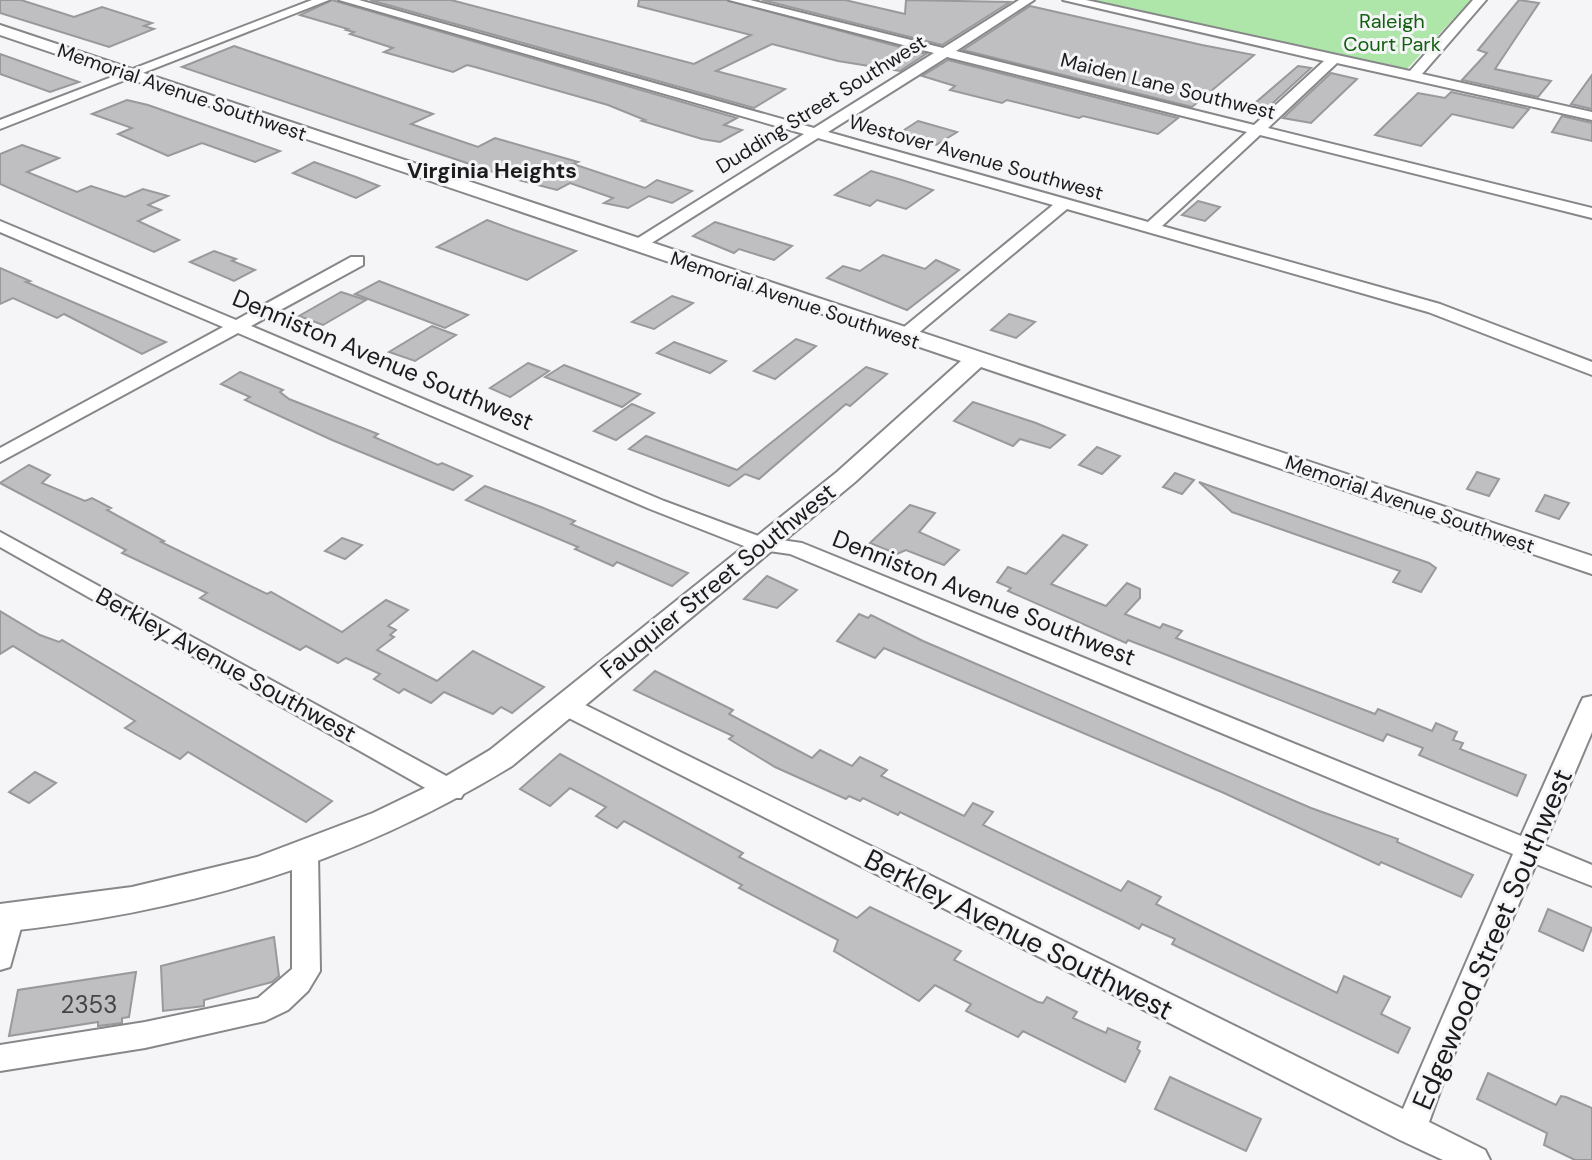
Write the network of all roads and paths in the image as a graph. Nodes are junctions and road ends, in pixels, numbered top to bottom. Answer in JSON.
{"nodes":[{"id":1,"x":323,"y":0,"type":"edge"},
{"id":2,"x":345,"y":0,"type":"edge"},
{"id":3,"x":735,"y":0,"type":"edge"},
{"id":4,"x":1028,"y":0,"type":"edge"},
{"id":5,"x":1069,"y":0,"type":"edge"},
{"id":6,"x":1480,"y":0,"type":"edge"},
{"id":7,"x":0,"y":30,"type":"edge"},
{"id":8,"x":945,"y":52,"type":"junction"},
{"id":9,"x":1334,"y":59,"type":"junction"},
{"id":10,"x":132,"y":75,"type":"junction"},
{"id":11,"x":1412,"y":77,"type":"junction"},
{"id":12,"x":1592,"y":116,"type":"edge"},
{"id":13,"x":0,"y":125,"type":"edge"},
{"id":14,"x":1258,"y":128,"type":"junction"},
{"id":15,"x":817,"y":133,"type":"junction"},
{"id":16,"x":1065,"y":203,"type":"junction"},
{"id":17,"x":1592,"y":213,"type":"edge"},
{"id":18,"x":0,"y":226,"type":"edge"},
{"id":19,"x":1151,"y":228,"type":"junction"},
{"id":20,"x":636,"y":246,"type":"junction"},
{"id":21,"x":357,"y":261,"type":"dead end"},
{"id":22,"x":239,"y":326,"type":"junction"},
{"id":23,"x":904,"y":336,"type":"junction"},
{"id":24,"x":975,"y":360,"type":"junction"},
{"id":25,"x":1592,"y":369,"type":"edge"},
{"id":26,"x":0,"y":456,"type":"edge"},
{"id":27,"x":0,"y":538,"type":"edge"},
{"id":28,"x":764,"y":544,"type":"junction"},
{"id":29,"x":1592,"y":565,"type":"edge"},
{"id":30,"x":1592,"y":704,"type":"edge"},
{"id":31,"x":566,"y":706,"type":"junction"},
{"id":32,"x":452,"y":791,"type":"junction"},
{"id":33,"x":1529,"y":850,"type":"junction"},
{"id":34,"x":305,"y":854,"type":"junction"},
{"id":35,"x":1592,"y":876,"type":"edge"},
{"id":36,"x":5,"y":918,"type":"edge"},
{"id":37,"x":0,"y":959,"type":"edge"},
{"id":38,"x":0,"y":1058,"type":"edge"},
{"id":39,"x":1411,"y":1130,"type":"junction"},
{"id":40,"x":1474,"y":1160,"type":"edge"}],
"edges":[{"from":1,"to":10,"type":"street"},
{"from":2,"to":15,"type":"street","name":"Westover Avenue Southwest"},
{"from":3,"to":8,"type":"street","name":"Maiden Lane Southwest"},
{"from":4,"to":8,"type":"street","name":"Dudding Street Southwest"},
{"from":5,"to":9,"type":"street"},
{"from":6,"to":11,"type":"street"},
{"from":7,"to":10,"type":"street","name":"Memorial Avenue Southwest"},
{"from":8,"to":14,"type":"street","name":"Maiden Lane Southwest"},
{"from":8,"to":15,"type":"street","name":"Dudding Street Southwest"},
{"from":9,"to":11,"type":"street"},
{"from":9,"to":14,"type":"street"},
{"from":10,"to":13,"type":"street"},
{"from":10,"to":20,"type":"street","name":"Memorial Avenue Southwest"},
{"from":11,"to":12,"type":"street"},
{"from":14,"to":17,"type":"street","name":"Maiden Lane Southwest"},
{"from":14,"to":19,"type":"street"},
{"from":15,"to":16,"type":"street","name":"Westover Avenue Southwest"},
{"from":15,"to":20,"type":"street","name":"Dudding Street Southwest"},
{"from":16,"to":19,"type":"street","name":"Westover Avenue Southwest"},
{"from":16,"to":23,"type":"street"},
{"from":18,"to":22,"type":"street","name":"Denniston Avenue Southwest"},
{"from":19,"to":25,"type":"street","name":"Westover Avenue Southwest"},
{"from":20,"to":23,"type":"street","name":"Memorial Avenue Southwest"},
{"from":21,"to":22,"type":"street"},
{"from":22,"to":26,"type":"street"},
{"from":22,"to":28,"type":"street","name":"Denniston Avenue Southwest"},
{"from":23,"to":24,"type":"street","name":"Memorial Avenue Southwest"},
{"from":24,"to":28,"type":"street","name":"Fauquier Street Southwest"},
{"from":24,"to":29,"type":"street","name":"Memorial Avenue Southwest"},
{"from":27,"to":32,"type":"street","name":"Berkley Avenue Southwest"},
{"from":28,"to":31,"type":"street","name":"Fauquier Street Southwest"},
{"from":28,"to":33,"type":"street","name":"Denniston Avenue Southwest"},
{"from":30,"to":33,"type":"street","name":"Edgewood Street Southwest"},
{"from":31,"to":32,"type":"street","name":"Fauquier Street Southwest"},
{"from":31,"to":39,"type":"street","name":"Berkley Avenue Southwest"},
{"from":32,"to":34,"type":"street","name":"Fauquier Street Southwest"},
{"from":33,"to":35,"type":"street","name":"Denniston Avenue Southwest"},
{"from":33,"to":39,"type":"street","name":"Edgewood Street Southwest"},
{"from":34,"to":36,"type":"street","name":"Fauquier Street Southwest"},
{"from":34,"to":38,"type":"street"},
{"from":36,"to":37,"type":"street"},
{"from":39,"to":40,"type":"street","name":"Berkley Avenue Southwest"}]}
